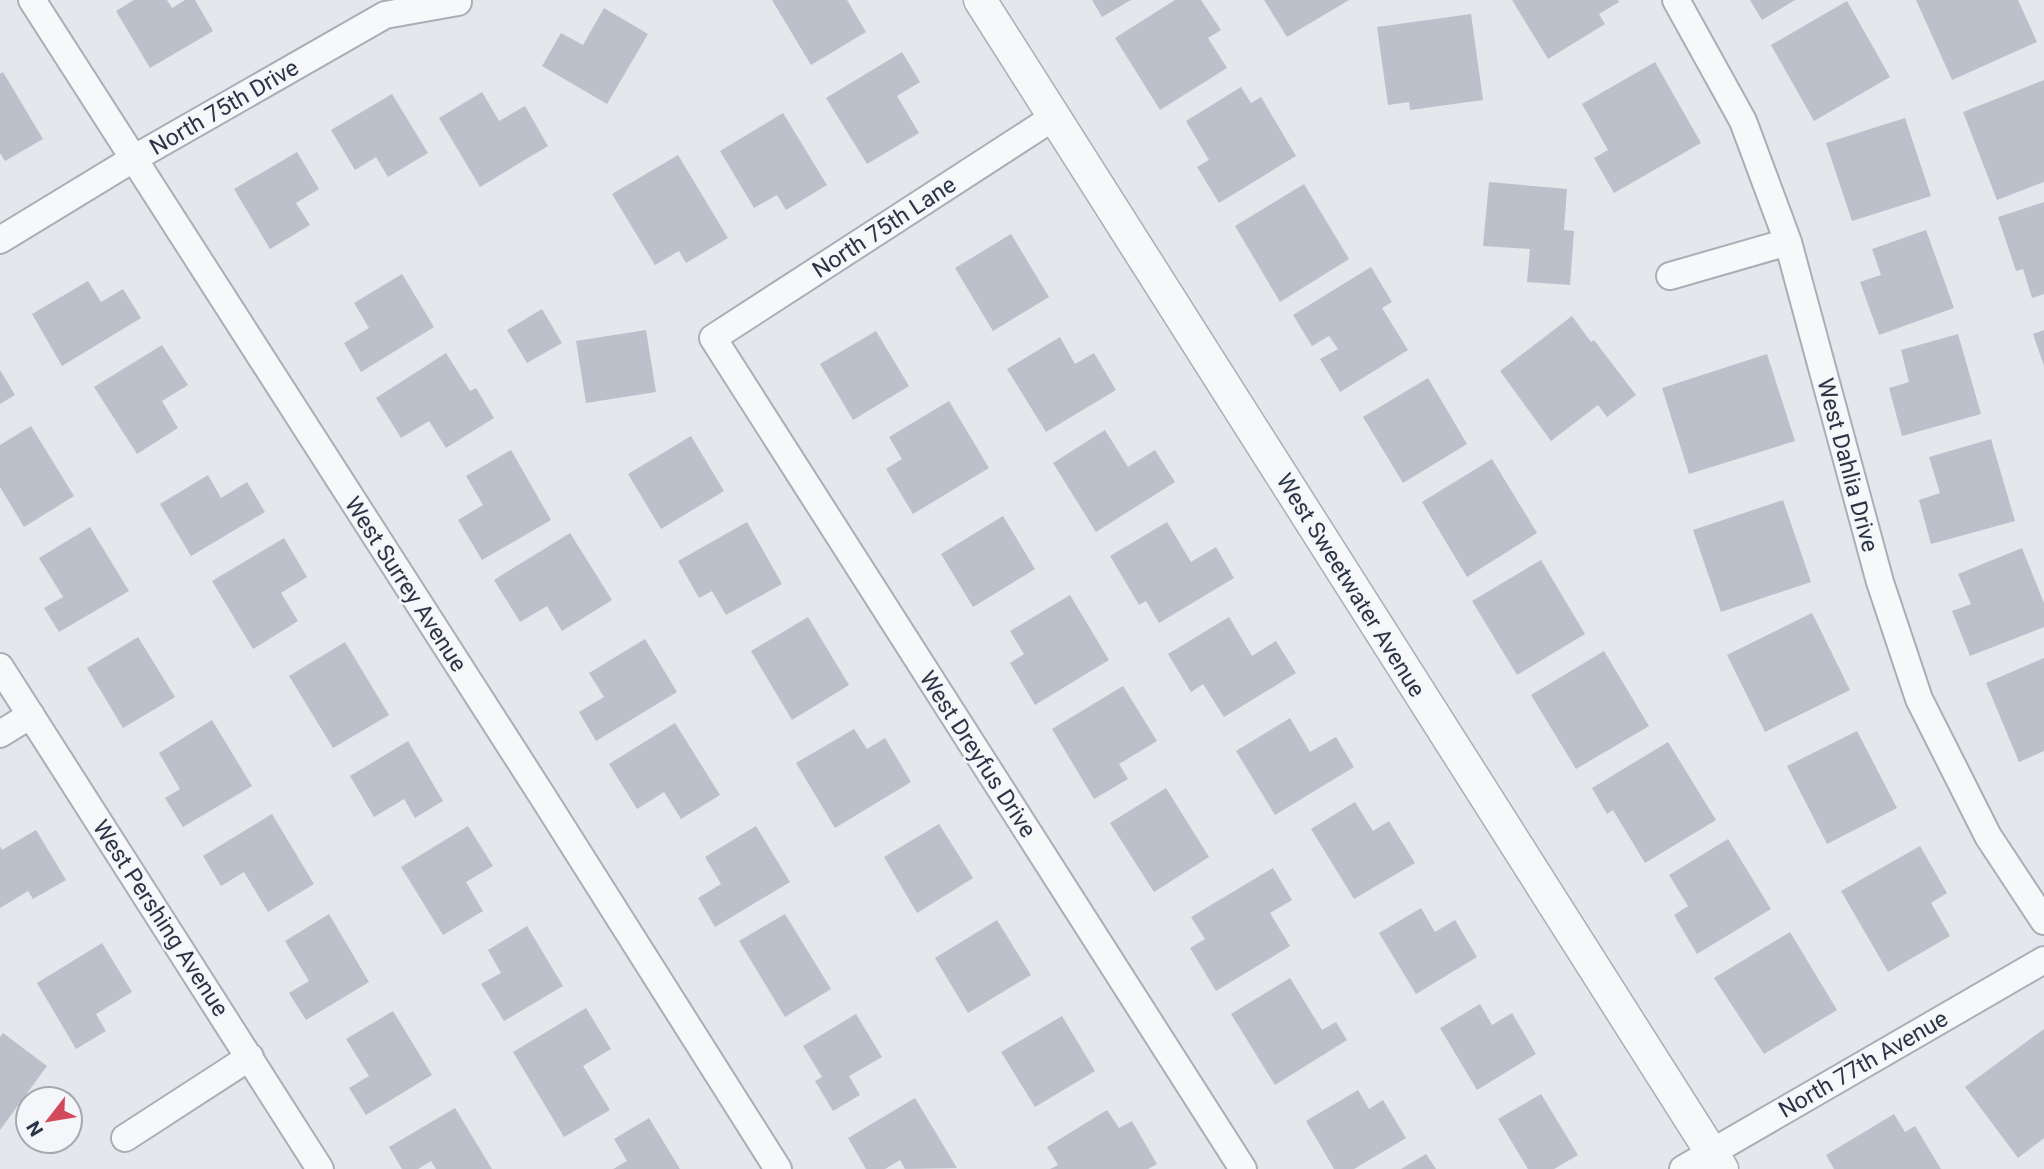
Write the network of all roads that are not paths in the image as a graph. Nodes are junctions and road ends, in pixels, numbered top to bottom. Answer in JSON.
{"nodes":[{"id":1,"x":32,"y":0,"type":"edge"},
{"id":2,"x":981,"y":0,"type":"edge"},
{"id":3,"x":1676,"y":0,"type":"edge"},
{"id":4,"x":458,"y":2,"type":"dead end"},
{"id":5,"x":1054,"y":117,"type":"junction"},
{"id":6,"x":133,"y":159,"type":"junction"},
{"id":7,"x":0,"y":240,"type":"edge"},
{"id":8,"x":1788,"y":243,"type":"junction"},
{"id":9,"x":1670,"y":276,"type":"dead end"},
{"id":10,"x":713,"y":338,"type":"joint"},
{"id":11,"x":0,"y":667,"type":"edge"},
{"id":12,"x":31,"y":715,"type":"junction"},
{"id":13,"x":0,"y":734,"type":"edge"},
{"id":14,"x":2044,"y":921,"type":"edge"},
{"id":15,"x":2044,"y":960,"type":"edge"},
{"id":16,"x":250,"y":1057,"type":"junction"},
{"id":17,"x":125,"y":1138,"type":"dead end"},
{"id":18,"x":1716,"y":1161,"type":"edge"},
{"id":19,"x":320,"y":1169,"type":"edge"},
{"id":20,"x":778,"y":1169,"type":"edge"},
{"id":21,"x":1243,"y":1169,"type":"edge"},
{"id":22,"x":1683,"y":1169,"type":"edge"}],
"edges":[{"from":1,"to":6,"type":"street","name":"West Surrey Avenue"},
{"from":2,"to":5,"type":"street","name":"West Sweetwater Avenue"},
{"from":3,"to":8,"type":"street","name":"West Dahlia Drive"},
{"from":4,"to":6,"type":"street","name":"North 75th Drive"},
{"from":5,"to":10,"type":"street","name":"North 75th Lane"},
{"from":5,"to":18,"type":"street","name":"West Sweetwater Avenue"},
{"from":6,"to":7,"type":"street","name":"North 75th Drive"},
{"from":6,"to":20,"type":"street","name":"West Surrey Avenue"},
{"from":8,"to":9,"type":"street"},
{"from":8,"to":14,"type":"street","name":"West Dahlia Drive"},
{"from":10,"to":21,"type":"street","name":"West Dreyfus Drive"},
{"from":11,"to":12,"type":"street","name":"West Pershing Avenue"},
{"from":12,"to":13,"type":"street"},
{"from":12,"to":16,"type":"street","name":"West Pershing Avenue"},
{"from":15,"to":18,"type":"street","name":"North 77th Avenue"},
{"from":16,"to":17,"type":"street"},
{"from":16,"to":19,"type":"street","name":"West Pershing Avenue"},
{"from":18,"to":22,"type":"street","name":"North 77th Avenue"}]}
